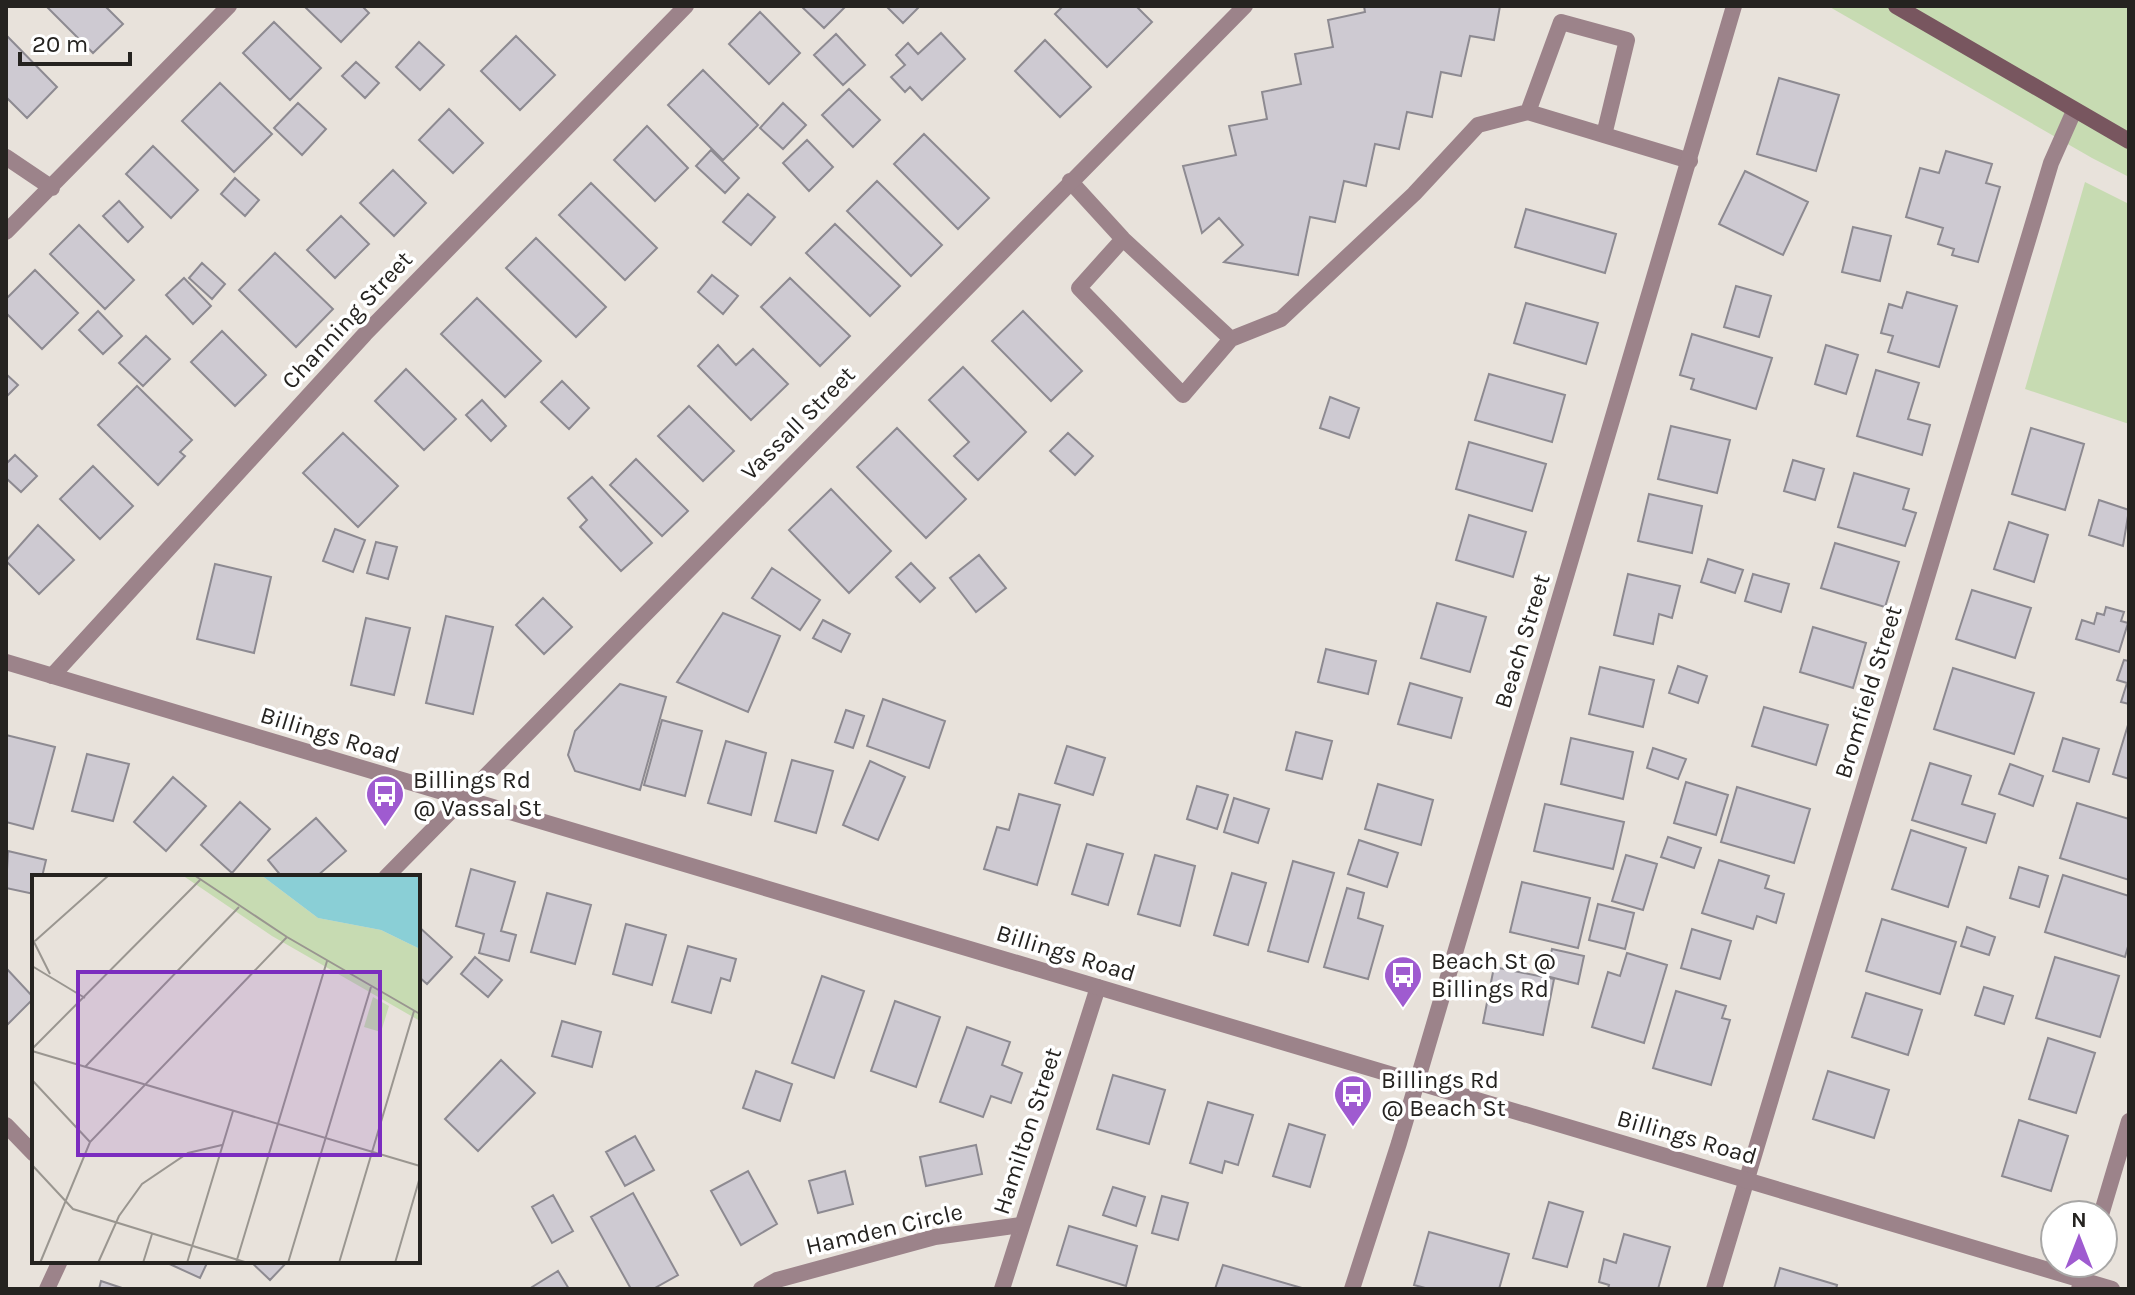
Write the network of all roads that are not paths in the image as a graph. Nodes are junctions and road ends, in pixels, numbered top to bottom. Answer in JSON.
{"nodes":[{"id":1,"x":229,"y":6,"type":"edge"},
{"id":2,"x":686,"y":6,"type":"edge"},
{"id":3,"x":1245,"y":6,"type":"edge"},
{"id":4,"x":1734,"y":6,"type":"edge"},
{"id":5,"x":1896,"y":6,"type":"edge"},
{"id":6,"x":2074,"y":111,"type":"junction"},
{"id":7,"x":1528,"y":112,"type":"junction"},
{"id":8,"x":1604,"y":135,"type":"junction"},
{"id":9,"x":2129,"y":141,"type":"edge"},
{"id":10,"x":6,"y":157,"type":"edge"},
{"id":11,"x":1690,"y":161,"type":"junction"},
{"id":12,"x":1070,"y":181,"type":"junction"},
{"id":13,"x":52,"y":188,"type":"junction"},
{"id":14,"x":6,"y":232,"type":"edge"},
{"id":15,"x":1123,"y":239,"type":"junction"},
{"id":16,"x":1231,"y":339,"type":"junction"},
{"id":17,"x":6,"y":662,"type":"edge"},
{"id":18,"x":52,"y":676,"type":"junction"},
{"id":19,"x":464,"y":799,"type":"junction"},
{"id":20,"x":388,"y":875,"type":"edge"},
{"id":21,"x":1098,"y":987,"type":"junction"},
{"id":22,"x":1417,"y":1081,"type":"junction"},
{"id":23,"x":2129,"y":1121,"type":"edge"},
{"id":24,"x":6,"y":1125,"type":"edge"},
{"id":25,"x":32,"y":1152,"type":"edge"},
{"id":26,"x":1747,"y":1179,"type":"junction"},
{"id":27,"x":2106,"y":1199,"type":"edge"},
{"id":28,"x":1021,"y":1225,"type":"junction"},
{"id":29,"x":59,"y":1263,"type":"edge"},
{"id":30,"x":2080,"y":1284,"type":"edge"},
{"id":31,"x":47,"y":1289,"type":"edge"},
{"id":32,"x":761,"y":1289,"type":"edge"},
{"id":33,"x":1002,"y":1289,"type":"edge"},
{"id":34,"x":1352,"y":1289,"type":"edge"},
{"id":35,"x":1714,"y":1289,"type":"edge"},
{"id":36,"x":2112,"y":1289,"type":"edge"}],
"edges":[{"from":1,"to":13,"type":"street"},
{"from":2,"to":18,"type":"street","name":"Channing Street"},
{"from":3,"to":12,"type":"street","name":"Vassall Street"},
{"from":4,"to":11,"type":"street","name":"Beach Street"},
{"from":5,"to":6,"type":"main road"},
{"from":6,"to":9,"type":"main road"},
{"from":6,"to":26,"type":"street","name":"Bromfield Street"},
{"from":7,"to":8,"type":"street"},
{"from":7,"to":8,"type":"street"},
{"from":7,"to":16,"type":"street"},
{"from":8,"to":11,"type":"street"},
{"from":10,"to":13,"type":"street"},
{"from":11,"to":22,"type":"street","name":"Beach Street"},
{"from":12,"to":15,"type":"street"},
{"from":12,"to":19,"type":"street","name":"Vassall Street"},
{"from":13,"to":14,"type":"street"},
{"from":15,"to":16,"type":"street"},
{"from":15,"to":16,"type":"street"},
{"from":17,"to":18,"type":"street","name":"Billings Road"},
{"from":18,"to":19,"type":"street","name":"Billings Road"},
{"from":19,"to":20,"type":"street","name":"Vassall Street"},
{"from":19,"to":21,"type":"street","name":"Billings Road"},
{"from":21,"to":22,"type":"street","name":"Billings Road"},
{"from":21,"to":28,"type":"street","name":"Hamilton Street"},
{"from":22,"to":26,"type":"street","name":"Billings Road"},
{"from":22,"to":34,"type":"street","name":"Beach Street"},
{"from":23,"to":27,"type":"street"},
{"from":24,"to":25,"type":"street"},
{"from":26,"to":30,"type":"street","name":"Billings Road"},
{"from":26,"to":35,"type":"street","name":"Bromfield Street"},
{"from":28,"to":32,"type":"street","name":"Hamden Circle"},
{"from":28,"to":33,"type":"street","name":"Hamilton Street"},
{"from":29,"to":31,"type":"street"},
{"from":30,"to":36,"type":"street","name":"Billings Road"}]}
